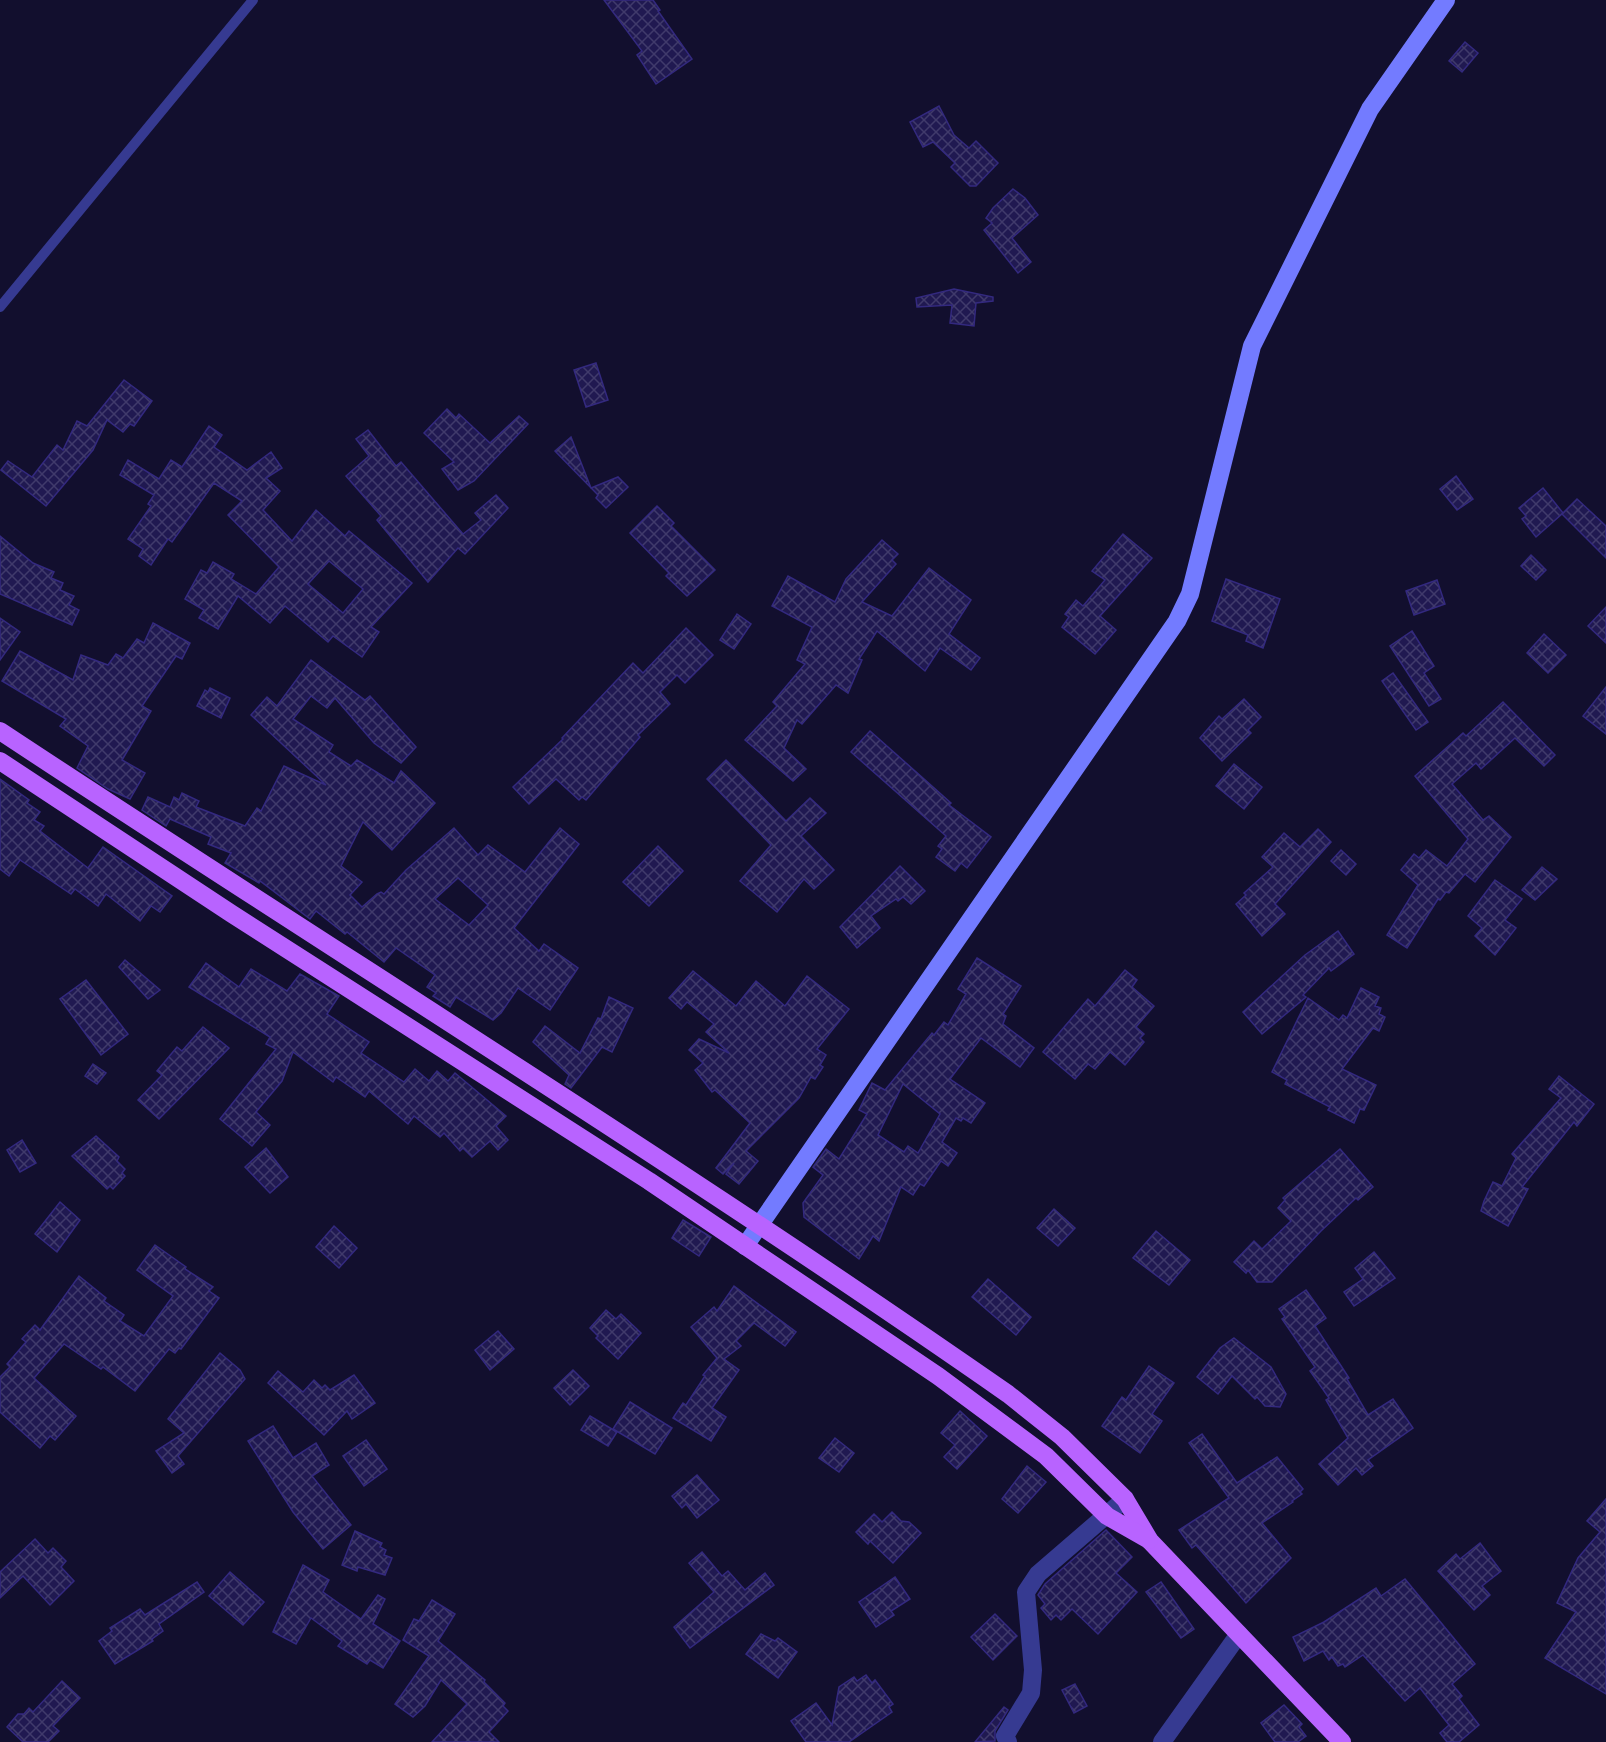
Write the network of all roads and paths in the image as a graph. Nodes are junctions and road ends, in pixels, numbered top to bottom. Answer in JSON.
{"nodes":[{"id":1,"x":253,"y":0,"type":"edge"},
{"id":2,"x":1446,"y":0,"type":"edge"},
{"id":3,"x":0,"y":307,"type":"edge"},
{"id":4,"x":0,"y":731,"type":"edge"},
{"id":5,"x":0,"y":761,"type":"edge"},
{"id":6,"x":759,"y":1225,"type":"junction"},
{"id":7,"x":745,"y":1246,"type":"junction"},
{"id":8,"x":1125,"y":1498,"type":"junction"},
{"id":9,"x":1107,"y":1516,"type":"junction"},
{"id":10,"x":1150,"y":1541,"type":"junction"},
{"id":11,"x":1239,"y":1634,"type":"junction"},
{"id":12,"x":1008,"y":1742,"type":"edge"},
{"id":13,"x":1162,"y":1742,"type":"edge"},
{"id":14,"x":1342,"y":1742,"type":"edge"}],
"edges":[{"from":1,"to":3,"type":"lane"},
{"from":2,"to":6,"type":"street"},
{"from":4,"to":6,"type":"main road"},
{"from":5,"to":7,"type":"main road"},
{"from":6,"to":7,"type":"street"},
{"from":6,"to":8,"type":"main road"},
{"from":7,"to":9,"type":"main road"},
{"from":8,"to":9,"type":"street"},
{"from":8,"to":10,"type":"main road"},
{"from":9,"to":10,"type":"main road"},
{"from":9,"to":12,"type":"street"},
{"from":10,"to":11,"type":"main road"},
{"from":11,"to":13,"type":"street"},
{"from":11,"to":14,"type":"main road"}]}
